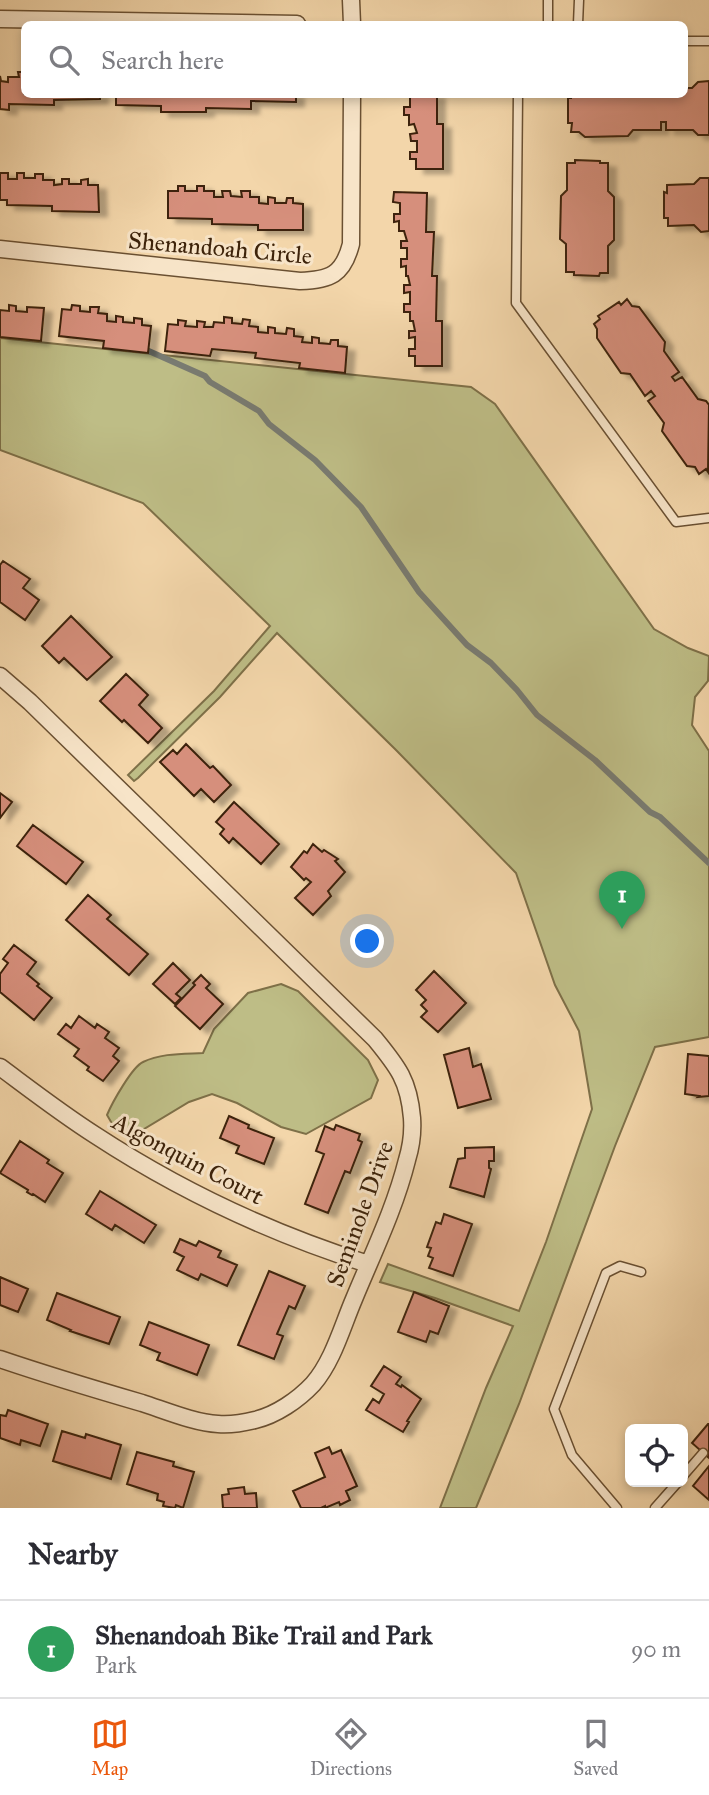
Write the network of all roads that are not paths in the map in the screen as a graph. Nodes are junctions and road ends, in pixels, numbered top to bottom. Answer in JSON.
{"nodes":[{"id":1,"x":351,"y":0,"type":"edge"},
{"id":2,"x":548,"y":0,"type":"edge"},
{"id":3,"x":579,"y":0,"type":"edge"},
{"id":4,"x":0,"y":19,"type":"edge"},
{"id":5,"x":119,"y":21,"type":"edge"},
{"id":6,"x":352,"y":21,"type":"edge"},
{"id":7,"x":548,"y":21,"type":"edge"},
{"id":8,"x":578,"y":21,"type":"edge"},
{"id":9,"x":688,"y":41,"type":"edge"},
{"id":10,"x":709,"y":41,"type":"edge"},
{"id":11,"x":352,"y":98,"type":"edge"},
{"id":12,"x":518,"y":98,"type":"edge"},
{"id":13,"x":0,"y":249,"type":"edge"},
{"id":14,"x":709,"y":518,"type":"edge"},
{"id":15,"x":0,"y":676,"type":"edge"},
{"id":16,"x":0,"y":1066,"type":"edge"},
{"id":17,"x":368,"y":1264,"type":"junction"},
{"id":18,"x":641,"y":1272,"type":"dead end"},
{"id":19,"x":0,"y":1359,"type":"edge"},
{"id":20,"x":703,"y":1453,"type":"dead end"},
{"id":21,"x":688,"y":1470,"type":"edge"},
{"id":22,"x":674,"y":1487,"type":"edge"},
{"id":23,"x":617,"y":1508,"type":"edge"},
{"id":24,"x":655,"y":1508,"type":"edge"}],
"edges":[{"from":1,"to":6,"type":"street"},
{"from":2,"to":7,"type":"lane"},
{"from":3,"to":8,"type":"lane"},
{"from":4,"to":5,"type":"street"},
{"from":9,"to":10,"type":"lane"},
{"from":11,"to":13,"type":"street","name":"Shenandoah Circle"},
{"from":12,"to":14,"type":"lane"},
{"from":15,"to":17,"type":"street","name":"Seminole Drive"},
{"from":16,"to":17,"type":"street","name":"Algonquin Court"},
{"from":17,"to":19,"type":"street","name":"Seminole Drive"},
{"from":18,"to":23,"type":"lane"},
{"from":20,"to":21,"type":"lane"},
{"from":22,"to":24,"type":"lane"}]}
